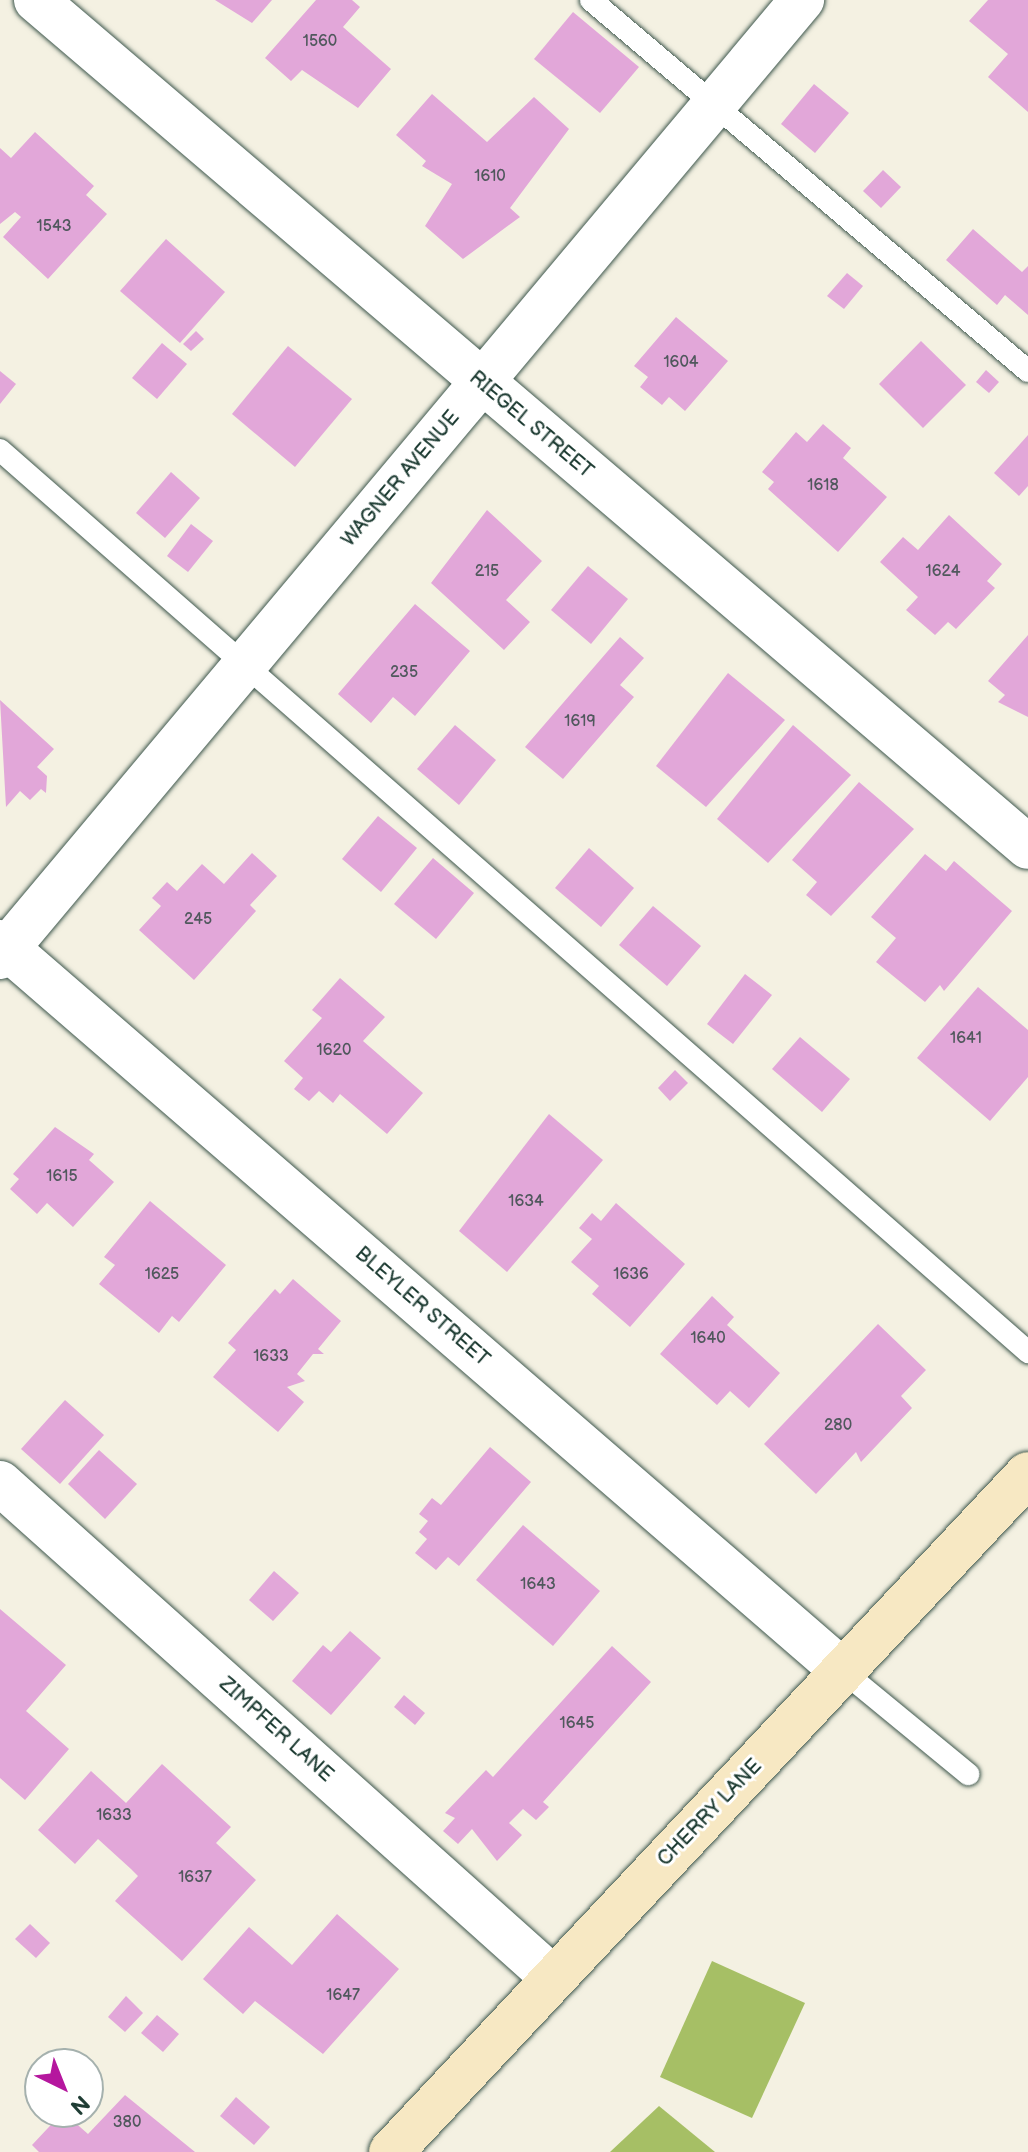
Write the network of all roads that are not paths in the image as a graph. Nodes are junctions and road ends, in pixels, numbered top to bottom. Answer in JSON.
{"nodes":[{"id":1,"x":36,"y":0,"type":"edge"},
{"id":2,"x":591,"y":0,"type":"edge"},
{"id":3,"x":802,"y":0,"type":"edge"},
{"id":4,"x":711,"y":106,"type":"junction"},
{"id":5,"x":1028,"y":371,"type":"edge"},
{"id":6,"x":482,"y":384,"type":"junction"},
{"id":7,"x":0,"y":450,"type":"edge"},
{"id":8,"x":246,"y":661,"type":"junction"},
{"id":9,"x":1028,"y":847,"type":"edge"},
{"id":10,"x":3,"y":950,"type":"edge"},
{"id":11,"x":1028,"y":1352,"type":"edge"},
{"id":12,"x":1028,"y":1474,"type":"edge"},
{"id":13,"x":0,"y":1483,"type":"edge"},
{"id":14,"x":844,"y":1672,"type":"junction"},
{"id":15,"x":968,"y":1774,"type":"dead end"},
{"id":16,"x":553,"y":1978,"type":"junction"},
{"id":17,"x":391,"y":2152,"type":"edge"}],
"edges":[{"from":1,"to":6,"type":"street","name":"RIEGEL STREET"},
{"from":2,"to":4,"type":"lane"},
{"from":3,"to":4,"type":"street","name":"WAGNER AVENUE"},
{"from":4,"to":5,"type":"lane"},
{"from":4,"to":6,"type":"street","name":"WAGNER AVENUE"},
{"from":6,"to":8,"type":"street","name":"WAGNER AVENUE"},
{"from":6,"to":9,"type":"street","name":"RIEGEL STREET"},
{"from":7,"to":8,"type":"lane"},
{"from":8,"to":10,"type":"street","name":"WAGNER AVENUE"},
{"from":8,"to":11,"type":"lane"},
{"from":10,"to":14,"type":"street","name":"BLEYLER STREET"},
{"from":12,"to":14,"type":"street","name":"CHERRY LANE"},
{"from":13,"to":16,"type":"street","name":"ZIMPFER LANE"},
{"from":14,"to":15,"type":"lane"},
{"from":14,"to":16,"type":"street","name":"CHERRY LANE"},
{"from":16,"to":17,"type":"street","name":"CHERRY LANE"}]}
